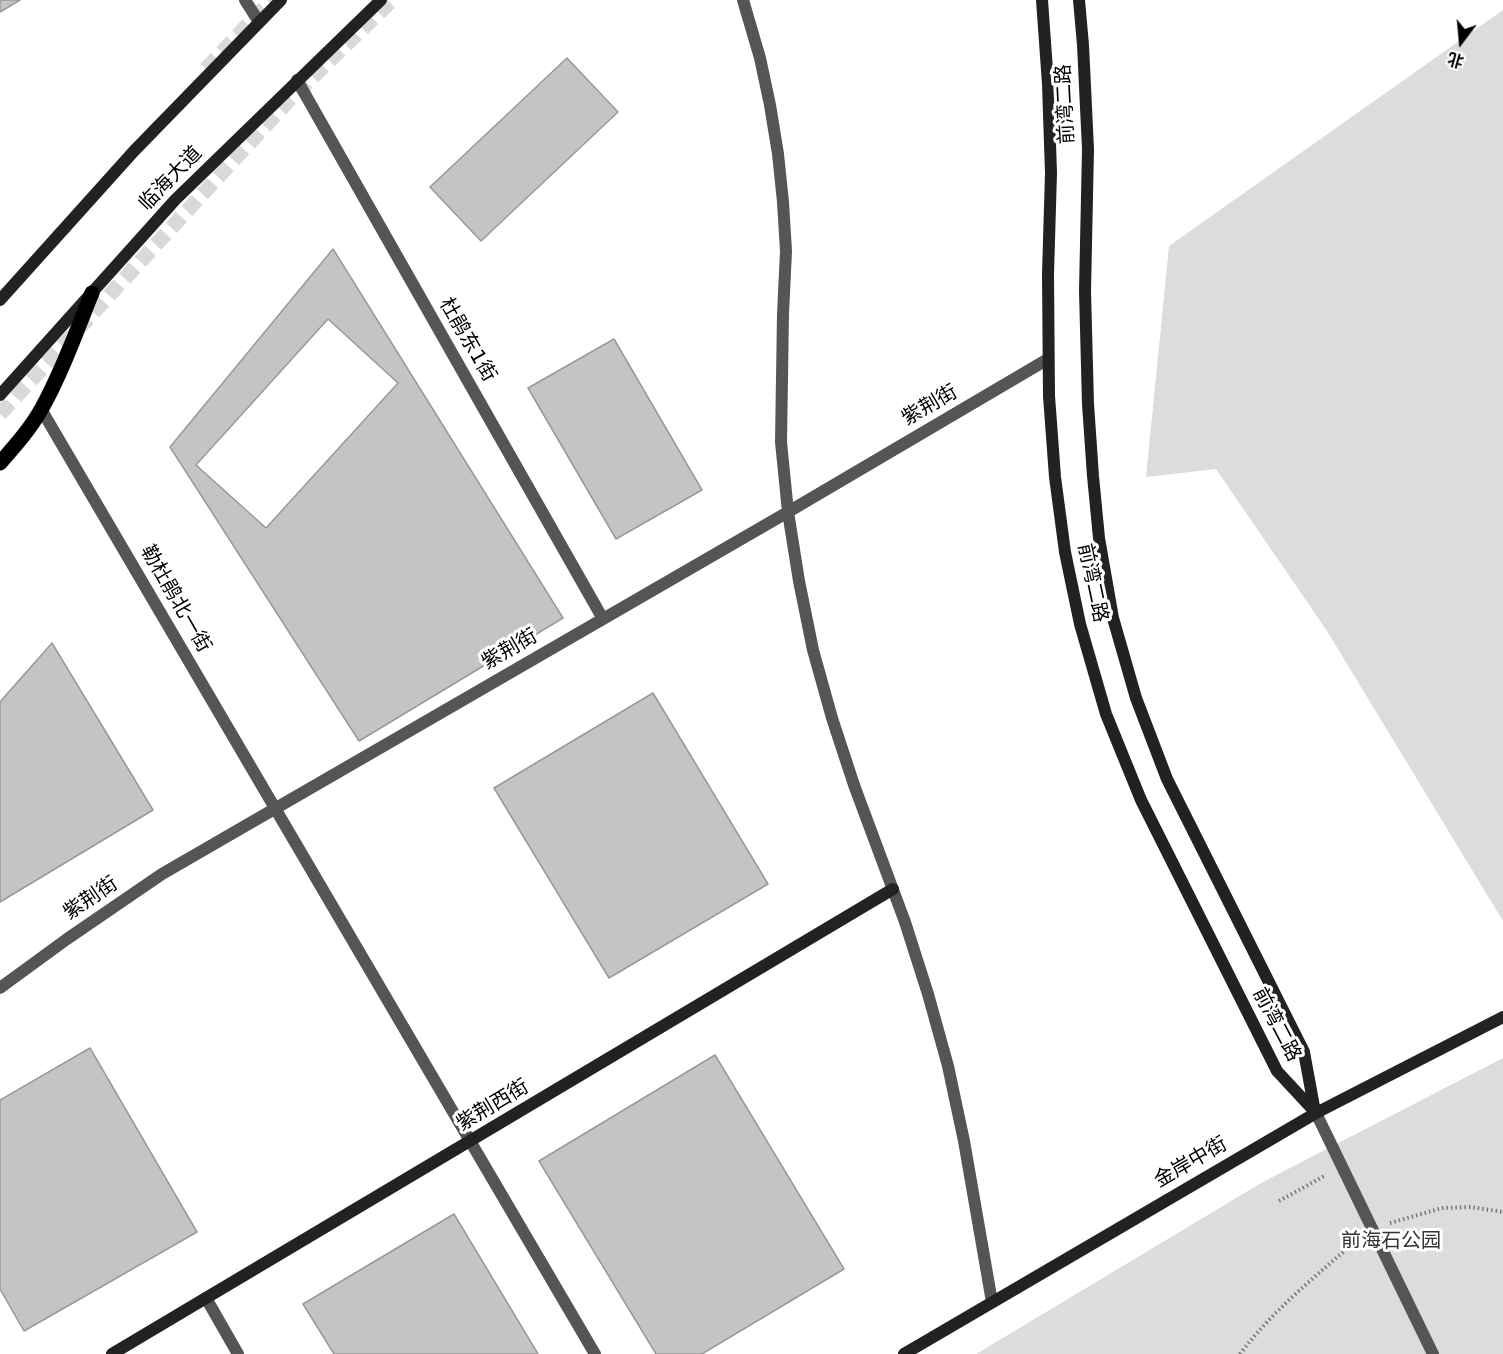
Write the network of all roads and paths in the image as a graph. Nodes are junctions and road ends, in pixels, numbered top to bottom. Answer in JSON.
{"nodes":[{"id":1,"x":245,"y":0,"type":"edge"},
{"id":2,"x":282,"y":0,"type":"edge"},
{"id":3,"x":381,"y":0,"type":"edge"},
{"id":4,"x":743,"y":0,"type":"edge"},
{"id":5,"x":1042,"y":0,"type":"edge"},
{"id":6,"x":1079,"y":0,"type":"edge"},
{"id":7,"x":259,"y":22,"type":"junction"},
{"id":8,"x":297,"y":80,"type":"junction"},
{"id":9,"x":92,"y":294,"type":"junction"},
{"id":10,"x":0,"y":300,"type":"edge"},
{"id":11,"x":1048,"y":359,"type":"junction"},
{"id":12,"x":0,"y":395,"type":"edge"},
{"id":13,"x":41,"y":409,"type":"junction"},
{"id":14,"x":0,"y":463,"type":"edge"},
{"id":15,"x":788,"y":512,"type":"junction"},
{"id":16,"x":603,"y":619,"type":"junction"},
{"id":17,"x":275,"y":808,"type":"junction"},
{"id":18,"x":893,"y":889,"type":"junction"},
{"id":19,"x":0,"y":988,"type":"edge"},
{"id":20,"x":1503,"y":1017,"type":"edge"},
{"id":21,"x":1316,"y":1113,"type":"junction"},
{"id":22,"x":471,"y":1142,"type":"junction"},
{"id":23,"x":1342,"y":1167,"type":"junction"},
{"id":24,"x":1279,"y":1201,"type":"dead end"},
{"id":25,"x":1503,"y":1212,"type":"edge"},
{"id":26,"x":1372,"y":1229,"type":"junction"},
{"id":27,"x":206,"y":1298,"type":"junction"},
{"id":28,"x":992,"y":1302,"type":"junction"},
{"id":29,"x":112,"y":1354,"type":"edge"},
{"id":30,"x":238,"y":1354,"type":"edge"},
{"id":31,"x":595,"y":1354,"type":"edge"},
{"id":32,"x":904,"y":1354,"type":"edge"},
{"id":33,"x":1240,"y":1354,"type":"edge"},
{"id":34,"x":1433,"y":1354,"type":"edge"}],
"edges":[{"from":1,"to":7,"type":"street"},
{"from":2,"to":7,"type":"street"},
{"from":3,"to":8,"type":"street","name":"临海大道"},
{"from":4,"to":15,"type":"street"},
{"from":5,"to":11,"type":"street","name":"前湾二路"},
{"from":6,"to":21,"type":"street","name":"前湾二路"},
{"from":7,"to":10,"type":"street"},
{"from":8,"to":9,"type":"street","name":"临海大道"},
{"from":8,"to":16,"type":"street","name":"杜鹃东1街"},
{"from":9,"to":12,"type":"street","name":"临海大道"},
{"from":9,"to":13,"type":"main road"},
{"from":11,"to":15,"type":"street","name":"紫荆街"},
{"from":11,"to":21,"type":"street","name":"前湾二路"},
{"from":13,"to":14,"type":"main road"},
{"from":13,"to":17,"type":"street","name":"勒杜鹃北一街"},
{"from":15,"to":16,"type":"street","name":"紫荆街"},
{"from":15,"to":18,"type":"street"},
{"from":16,"to":17,"type":"street","name":"紫荆街"},
{"from":17,"to":19,"type":"street","name":"紫荆街"},
{"from":17,"to":22,"type":"street","name":"勒杜鹃北一街"},
{"from":18,"to":22,"type":"street","name":"紫荆西街"},
{"from":18,"to":28,"type":"street"},
{"from":20,"to":21,"type":"street","name":"金岸中街"},
{"from":21,"to":23,"type":"street"},
{"from":21,"to":28,"type":"street","name":"金岸中街"},
{"from":22,"to":27,"type":"street","name":"紫荆西街"},
{"from":22,"to":31,"type":"street","name":"勒杜鹃北一街"},
{"from":23,"to":24,"type":"path"},
{"from":23,"to":26,"type":"street"},
{"from":25,"to":26,"type":"path"},
{"from":26,"to":33,"type":"path"},
{"from":26,"to":34,"type":"street"},
{"from":27,"to":29,"type":"street","name":"紫荆西街"},
{"from":27,"to":30,"type":"street"},
{"from":28,"to":32,"type":"street","name":"金岸中街"}]}
